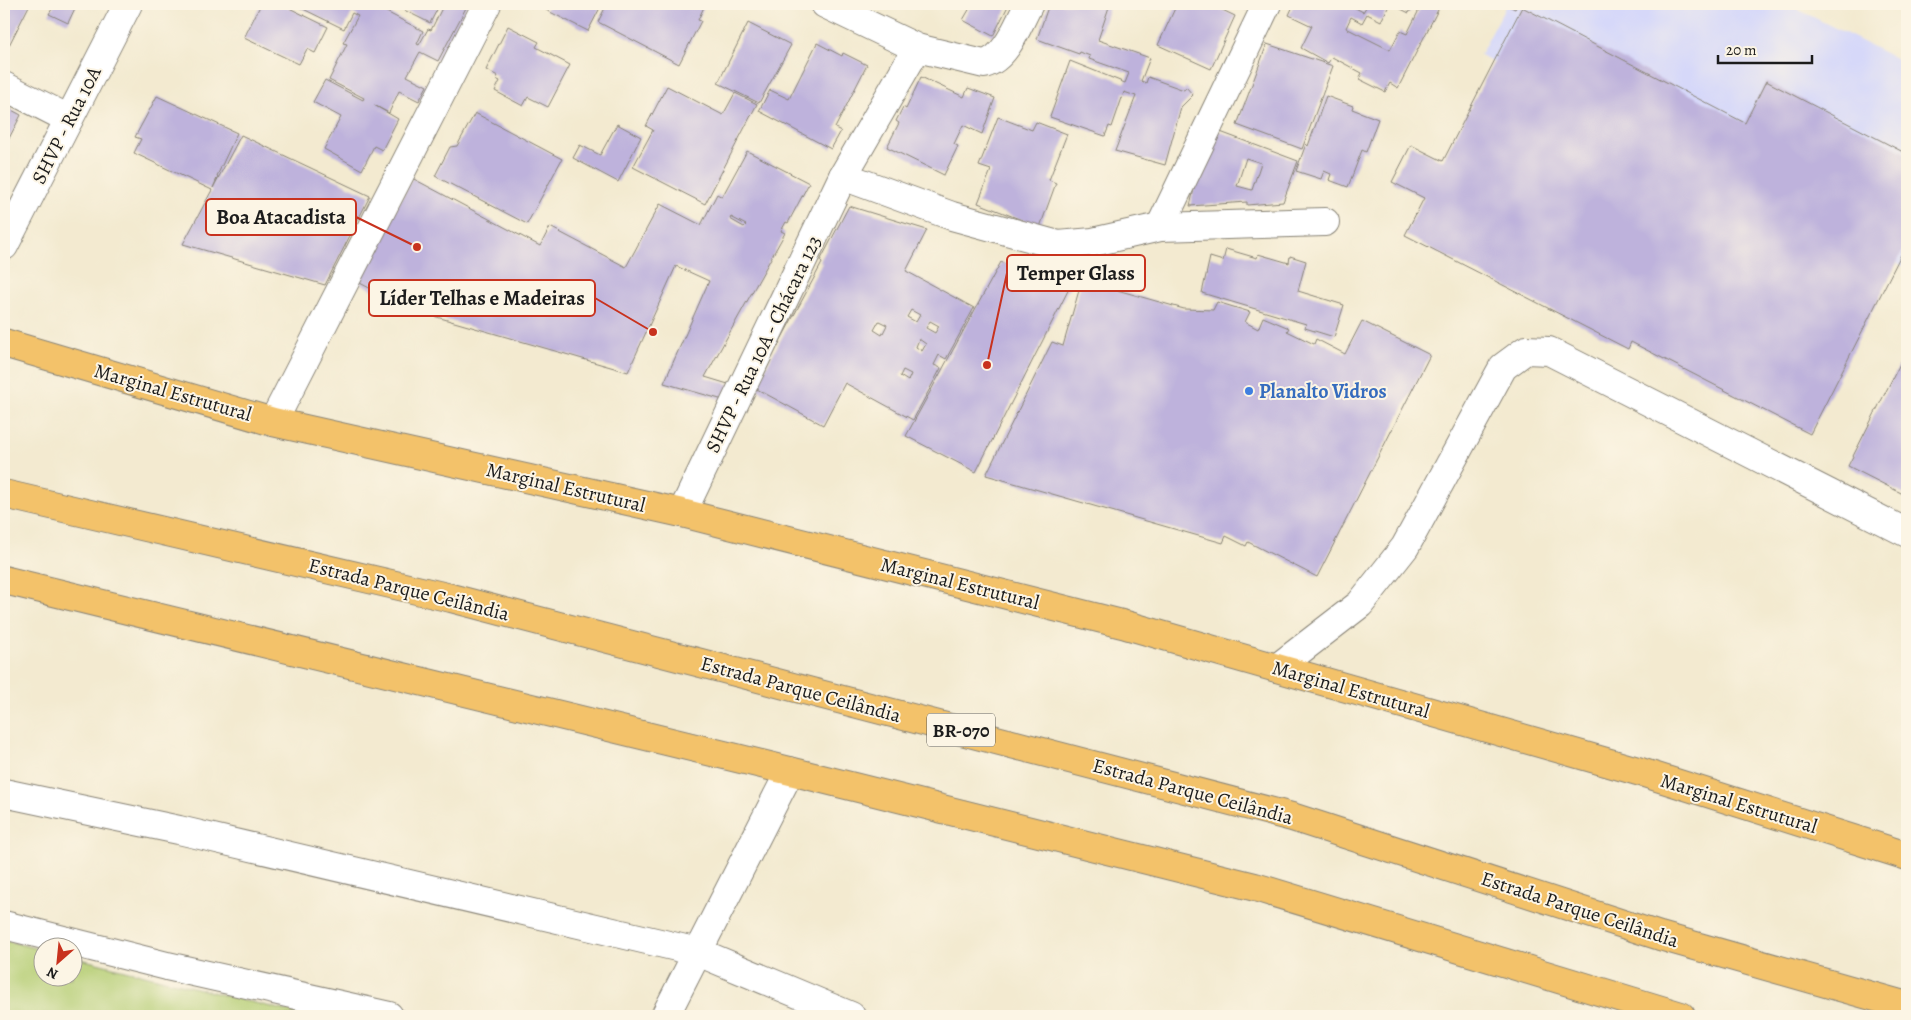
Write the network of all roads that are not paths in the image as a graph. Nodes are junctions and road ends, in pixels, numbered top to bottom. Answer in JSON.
{"nodes":[{"id":1,"x":128,"y":4,"type":"edge"},
{"id":2,"x":487,"y":4,"type":"edge"},
{"id":3,"x":825,"y":4,"type":"edge"},
{"id":4,"x":1029,"y":4,"type":"edge"},
{"id":5,"x":1267,"y":4,"type":"edge"},
{"id":6,"x":917,"y":48,"type":"junction"},
{"id":7,"x":4,"y":86,"type":"edge"},
{"id":8,"x":69,"y":119,"type":"junction"},
{"id":9,"x":843,"y":176,"type":"junction"},
{"id":10,"x":1325,"y":222,"type":"dead end"},
{"id":11,"x":1160,"y":228,"type":"junction"},
{"id":12,"x":4,"y":246,"type":"edge"},
{"id":13,"x":4,"y":343,"type":"edge"},
{"id":14,"x":273,"y":422,"type":"junction"},
{"id":15,"x":4,"y":494,"type":"edge"},
{"id":16,"x":682,"y":513,"type":"junction"},
{"id":17,"x":1907,"y":533,"type":"edge"},
{"id":18,"x":4,"y":580,"type":"edge"},
{"id":19,"x":1277,"y":668,"type":"junction"},
{"id":20,"x":790,"y":771,"type":"junction"},
{"id":21,"x":4,"y":793,"type":"edge"},
{"id":22,"x":1907,"y":856,"type":"edge"},
{"id":23,"x":4,"y":926,"type":"edge"},
{"id":24,"x":698,"y":952,"type":"junction"},
{"id":25,"x":1907,"y":1006,"type":"edge"},
{"id":26,"x":389,"y":1016,"type":"edge"},
{"id":27,"x":665,"y":1016,"type":"edge"},
{"id":28,"x":851,"y":1016,"type":"edge"},
{"id":29,"x":1681,"y":1016,"type":"edge"}],
"edges":[{"from":1,"to":8,"type":"street","name":"SHVP - Rua 10A"},
{"from":2,"to":14,"type":"street"},
{"from":3,"to":6,"type":"street"},
{"from":4,"to":6,"type":"street"},
{"from":5,"to":11,"type":"street"},
{"from":6,"to":9,"type":"street","name":"SHVP - Rua 10A - Chácara 123"},
{"from":7,"to":8,"type":"street"},
{"from":8,"to":12,"type":"street","name":"SHVP - Rua 10A"},
{"from":9,"to":11,"type":"street"},
{"from":9,"to":16,"type":"street","name":"SHVP - Rua 10A - Chácara 123"},
{"from":10,"to":11,"type":"street"},
{"from":13,"to":14,"type":"main road","name":"Marginal Estrutural"},
{"from":14,"to":16,"type":"main road","name":"Marginal Estrutural"},
{"from":15,"to":25,"type":"main road","name":"Estrada Parque Ceilândia","number":"BR-070"},
{"from":16,"to":19,"type":"main road","name":"Marginal Estrutural"},
{"from":17,"to":19,"type":"street"},
{"from":18,"to":20,"type":"main road"},
{"from":19,"to":22,"type":"main road","name":"Marginal Estrutural"},
{"from":20,"to":24,"type":"street"},
{"from":20,"to":29,"type":"main road"},
{"from":21,"to":24,"type":"street"},
{"from":23,"to":26,"type":"street"},
{"from":24,"to":27,"type":"street"},
{"from":24,"to":28,"type":"street"}]}
